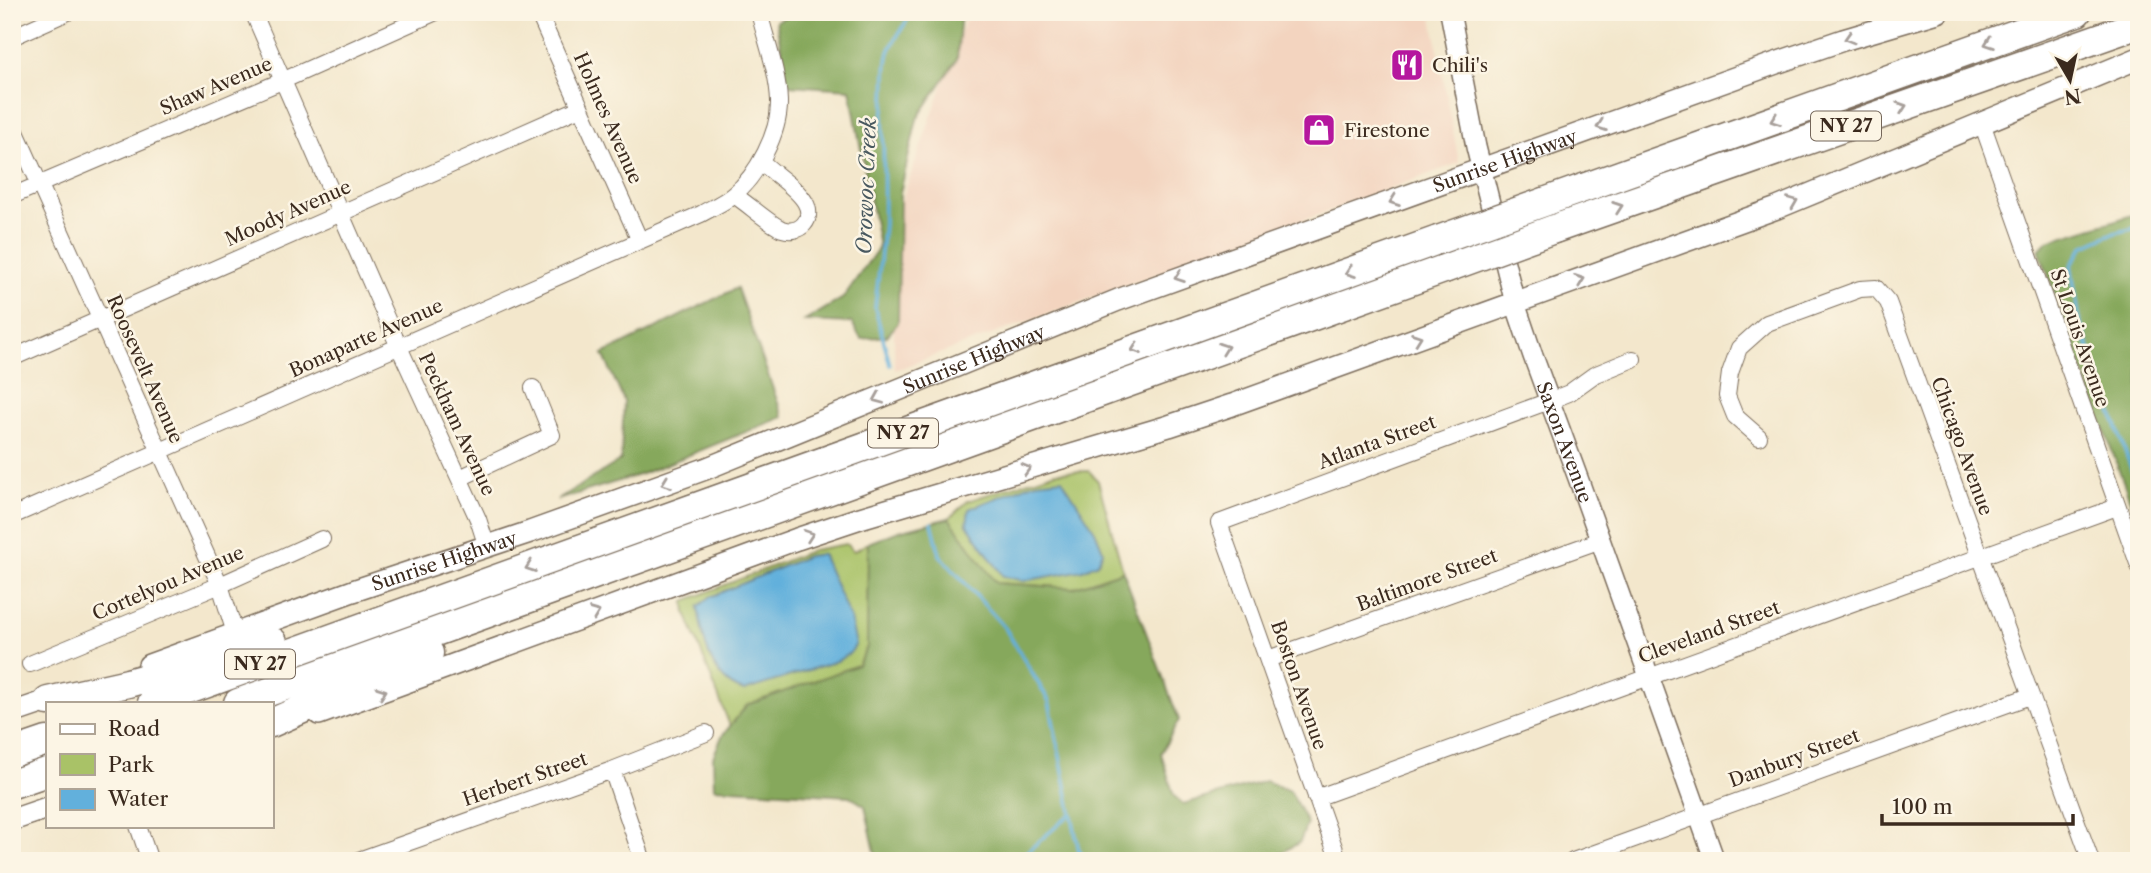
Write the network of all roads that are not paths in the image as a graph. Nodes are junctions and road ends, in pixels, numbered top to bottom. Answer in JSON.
{"nodes":[{"id":1,"x":68,"y":12,"type":"edge"},
{"id":2,"x":253,"y":12,"type":"edge"},
{"id":3,"x":436,"y":12,"type":"edge"},
{"id":4,"x":538,"y":12,"type":"edge"},
{"id":5,"x":759,"y":12,"type":"edge"},
{"id":6,"x":1450,"y":12,"type":"edge"},
{"id":7,"x":1938,"y":12,"type":"edge"},
{"id":8,"x":2077,"y":12,"type":"edge"},
{"id":9,"x":2139,"y":24,"type":"edge"},
{"id":10,"x":12,"y":37,"type":"edge"},
{"id":11,"x":2139,"y":58,"type":"edge"},
{"id":12,"x":282,"y":80,"type":"junction"},
{"id":13,"x":580,"y":108,"type":"junction"},
{"id":14,"x":12,"y":123,"type":"edge"},
{"id":15,"x":1982,"y":123,"type":"junction"},
{"id":16,"x":762,"y":162,"type":"junction"},
{"id":17,"x":1481,"y":170,"type":"junction"},
{"id":18,"x":39,"y":184,"type":"junction"},
{"id":19,"x":734,"y":195,"type":"junction"},
{"id":20,"x":12,"y":196,"type":"edge"},
{"id":21,"x":340,"y":213,"type":"junction"},
{"id":22,"x":640,"y":241,"type":"junction"},
{"id":23,"x":1516,"y":303,"type":"junction"},
{"id":24,"x":100,"y":319,"type":"junction"},
{"id":25,"x":398,"y":347,"type":"junction"},
{"id":26,"x":12,"y":358,"type":"edge"},
{"id":27,"x":1633,"y":359,"type":"dead end"},
{"id":28,"x":533,"y":388,"type":"dead end"},
{"id":29,"x":1549,"y":401,"type":"junction"},
{"id":30,"x":1759,"y":437,"type":"dead end"},
{"id":31,"x":159,"y":451,"type":"junction"},
{"id":32,"x":460,"y":478,"type":"junction"},
{"id":33,"x":2118,"y":508,"type":"junction"},
{"id":34,"x":12,"y":516,"type":"edge"},
{"id":35,"x":1219,"y":523,"type":"joint"},
{"id":36,"x":322,"y":540,"type":"dead end"},
{"id":37,"x":1601,"y":540,"type":"junction"},
{"id":38,"x":488,"y":547,"type":"junction"},
{"id":39,"x":1980,"y":557,"type":"junction"},
{"id":40,"x":2139,"y":566,"type":"edge"},
{"id":41,"x":569,"y":584,"type":"junction"},
{"id":42,"x":220,"y":585,"type":"junction"},
{"id":43,"x":368,"y":625,"type":"junction"},
{"id":44,"x":235,"y":633,"type":"junction"},
{"id":45,"x":1268,"y":659,"type":"junction"},
{"id":46,"x":30,"y":664,"type":"dead end"},
{"id":47,"x":1650,"y":676,"type":"junction"},
{"id":48,"x":2030,"y":696,"type":"junction"},
{"id":49,"x":48,"y":701,"type":"junction"},
{"id":50,"x":155,"y":702,"type":"edge"},
{"id":51,"x":241,"y":702,"type":"edge"},
{"id":52,"x":12,"y":713,"type":"edge"},
{"id":53,"x":273,"y":722,"type":"edge"},
{"id":54,"x":273,"y":730,"type":"edge"},
{"id":55,"x":706,"y":733,"type":"dead end"},
{"id":56,"x":46,"y":741,"type":"edge"},
{"id":57,"x":12,"y":754,"type":"edge"},
{"id":58,"x":612,"y":771,"type":"junction"},
{"id":59,"x":46,"y":772,"type":"edge"},
{"id":60,"x":12,"y":784,"type":"edge"},
{"id":61,"x":1316,"y":798,"type":"junction"},
{"id":62,"x":46,"y":808,"type":"edge"},
{"id":63,"x":1698,"y":816,"type":"junction"},
{"id":64,"x":12,"y":820,"type":"edge"},
{"id":65,"x":139,"y":828,"type":"edge"},
{"id":66,"x":149,"y":861,"type":"edge"},
{"id":67,"x":356,"y":861,"type":"edge"},
{"id":68,"x":643,"y":861,"type":"edge"},
{"id":69,"x":1339,"y":861,"type":"edge"},
{"id":70,"x":1573,"y":861,"type":"edge"},
{"id":71,"x":1715,"y":861,"type":"edge"},
{"id":72,"x":2091,"y":861,"type":"edge"}],
"edges":[{"from":1,"to":10,"type":"street"},
{"from":2,"to":12,"type":"street","name":"Peckham Avenue"},
{"from":3,"to":12,"type":"street","name":"Shaw Avenue"},
{"from":4,"to":13,"type":"street","name":"Holmes Avenue"},
{"from":5,"to":16,"type":"street","name":"Bonaparte Avenue"},
{"from":6,"to":17,"type":"street","name":"Saxon Avenue"},
{"from":7,"to":17,"type":"main road","name":"Sunrise Highway","one_way":true},
{"from":8,"to":43,"type":"highway","name":"Sunrise Highway","number":"NY 27","one_way":true,"bridge":true},
{"from":41,"to":9,"type":"highway","number":"NY 27","one_way":true,"bridge":true},
{"from":11,"to":15,"type":"main road"},
{"from":12,"to":18,"type":"street","name":"Shaw Avenue"},
{"from":12,"to":21,"type":"street","name":"Peckham Avenue"},
{"from":13,"to":21,"type":"street","name":"Moody Avenue"},
{"from":13,"to":22,"type":"street","name":"Holmes Avenue"},
{"from":14,"to":18,"type":"street","name":"Roosevelt Avenue"},
{"from":23,"to":15,"type":"main road","one_way":true},
{"from":15,"to":33,"type":"street","name":"St Louis Avenue"},
{"from":16,"to":19,"type":"street","name":"Bonaparte Avenue"},
{"from":16,"to":19,"type":"street"},
{"from":17,"to":23,"type":"street","name":"Saxon Avenue"},
{"from":17,"to":38,"type":"main road","name":"Sunrise Highway","one_way":true},
{"from":18,"to":20,"type":"street","name":"Shaw Avenue"},
{"from":18,"to":24,"type":"street","name":"Roosevelt Avenue"},
{"from":19,"to":22,"type":"street","name":"Bonaparte Avenue"},
{"from":21,"to":24,"type":"street","name":"Moody Avenue"},
{"from":21,"to":25,"type":"street","name":"Peckham Avenue"},
{"from":22,"to":25,"type":"street","name":"Bonaparte Avenue"},
{"from":23,"to":29,"type":"street","name":"Saxon Avenue"},
{"from":54,"to":23,"type":"main road","one_way":true},
{"from":24,"to":26,"type":"street","name":"Moody Avenue"},
{"from":24,"to":31,"type":"street","name":"Roosevelt Avenue"},
{"from":25,"to":31,"type":"street","name":"Bonaparte Avenue"},
{"from":25,"to":32,"type":"street","name":"Peckham Avenue"},
{"from":27,"to":29,"type":"street","name":"Atlanta Street"},
{"from":28,"to":32,"type":"street"},
{"from":29,"to":35,"type":"street","name":"Atlanta Street"},
{"from":29,"to":37,"type":"street","name":"Saxon Avenue"},
{"from":30,"to":39,"type":"street","name":"Chicago Avenue"},
{"from":31,"to":34,"type":"street","name":"Bonaparte Avenue"},
{"from":31,"to":42,"type":"street","name":"Roosevelt Avenue"},
{"from":32,"to":38,"type":"street","name":"Peckham Avenue"},
{"from":33,"to":39,"type":"street","name":"Cleveland Street"},
{"from":33,"to":40,"type":"street","name":"St Louis Avenue"},
{"from":35,"to":45,"type":"street","name":"Boston Avenue"},
{"from":36,"to":42,"type":"street","name":"Cortelyou Avenue"},
{"from":37,"to":45,"type":"street","name":"Baltimore Street"},
{"from":37,"to":47,"type":"street","name":"Saxon Avenue"},
{"from":38,"to":44,"type":"main road","name":"Sunrise Highway"},
{"from":39,"to":47,"type":"street","name":"Cleveland Street"},
{"from":39,"to":48,"type":"street","name":"Chicago Avenue"},
{"from":41,"to":51,"type":"highway","number":"NY 27"},
{"from":41,"to":53,"type":"highway"},
{"from":42,"to":44,"type":"street","name":"Roosevelt Avenue"},
{"from":42,"to":46,"type":"street","name":"Cortelyou Avenue"},
{"from":43,"to":49,"type":"highway"},
{"from":43,"to":50,"type":"highway","name":"Sunrise Highway","number":"NY 27"},
{"from":44,"to":49,"type":"main road","name":"Sunrise Highway"},
{"from":45,"to":61,"type":"street","name":"Boston Avenue"},
{"from":47,"to":61,"type":"street","name":"Cleveland Street"},
{"from":47,"to":63,"type":"street","name":"Saxon Avenue"},
{"from":48,"to":63,"type":"street","name":"Danbury Street"},
{"from":48,"to":72,"type":"street","name":"Chicago Avenue"},
{"from":49,"to":52,"type":"main road","name":"Sunrise Highway"},
{"from":55,"to":58,"type":"street","name":"Herbert Street"},
{"from":56,"to":57,"type":"highway"},
{"from":58,"to":67,"type":"street","name":"Herbert Street"},
{"from":58,"to":68,"type":"street"},
{"from":59,"to":60,"type":"highway"},
{"from":61,"to":69,"type":"street","name":"Boston Avenue"},
{"from":62,"to":64,"type":"main road"},
{"from":63,"to":70,"type":"street","name":"Danbury Street"},
{"from":63,"to":71,"type":"street","name":"Saxon Avenue"},
{"from":65,"to":66,"type":"street"}]}
